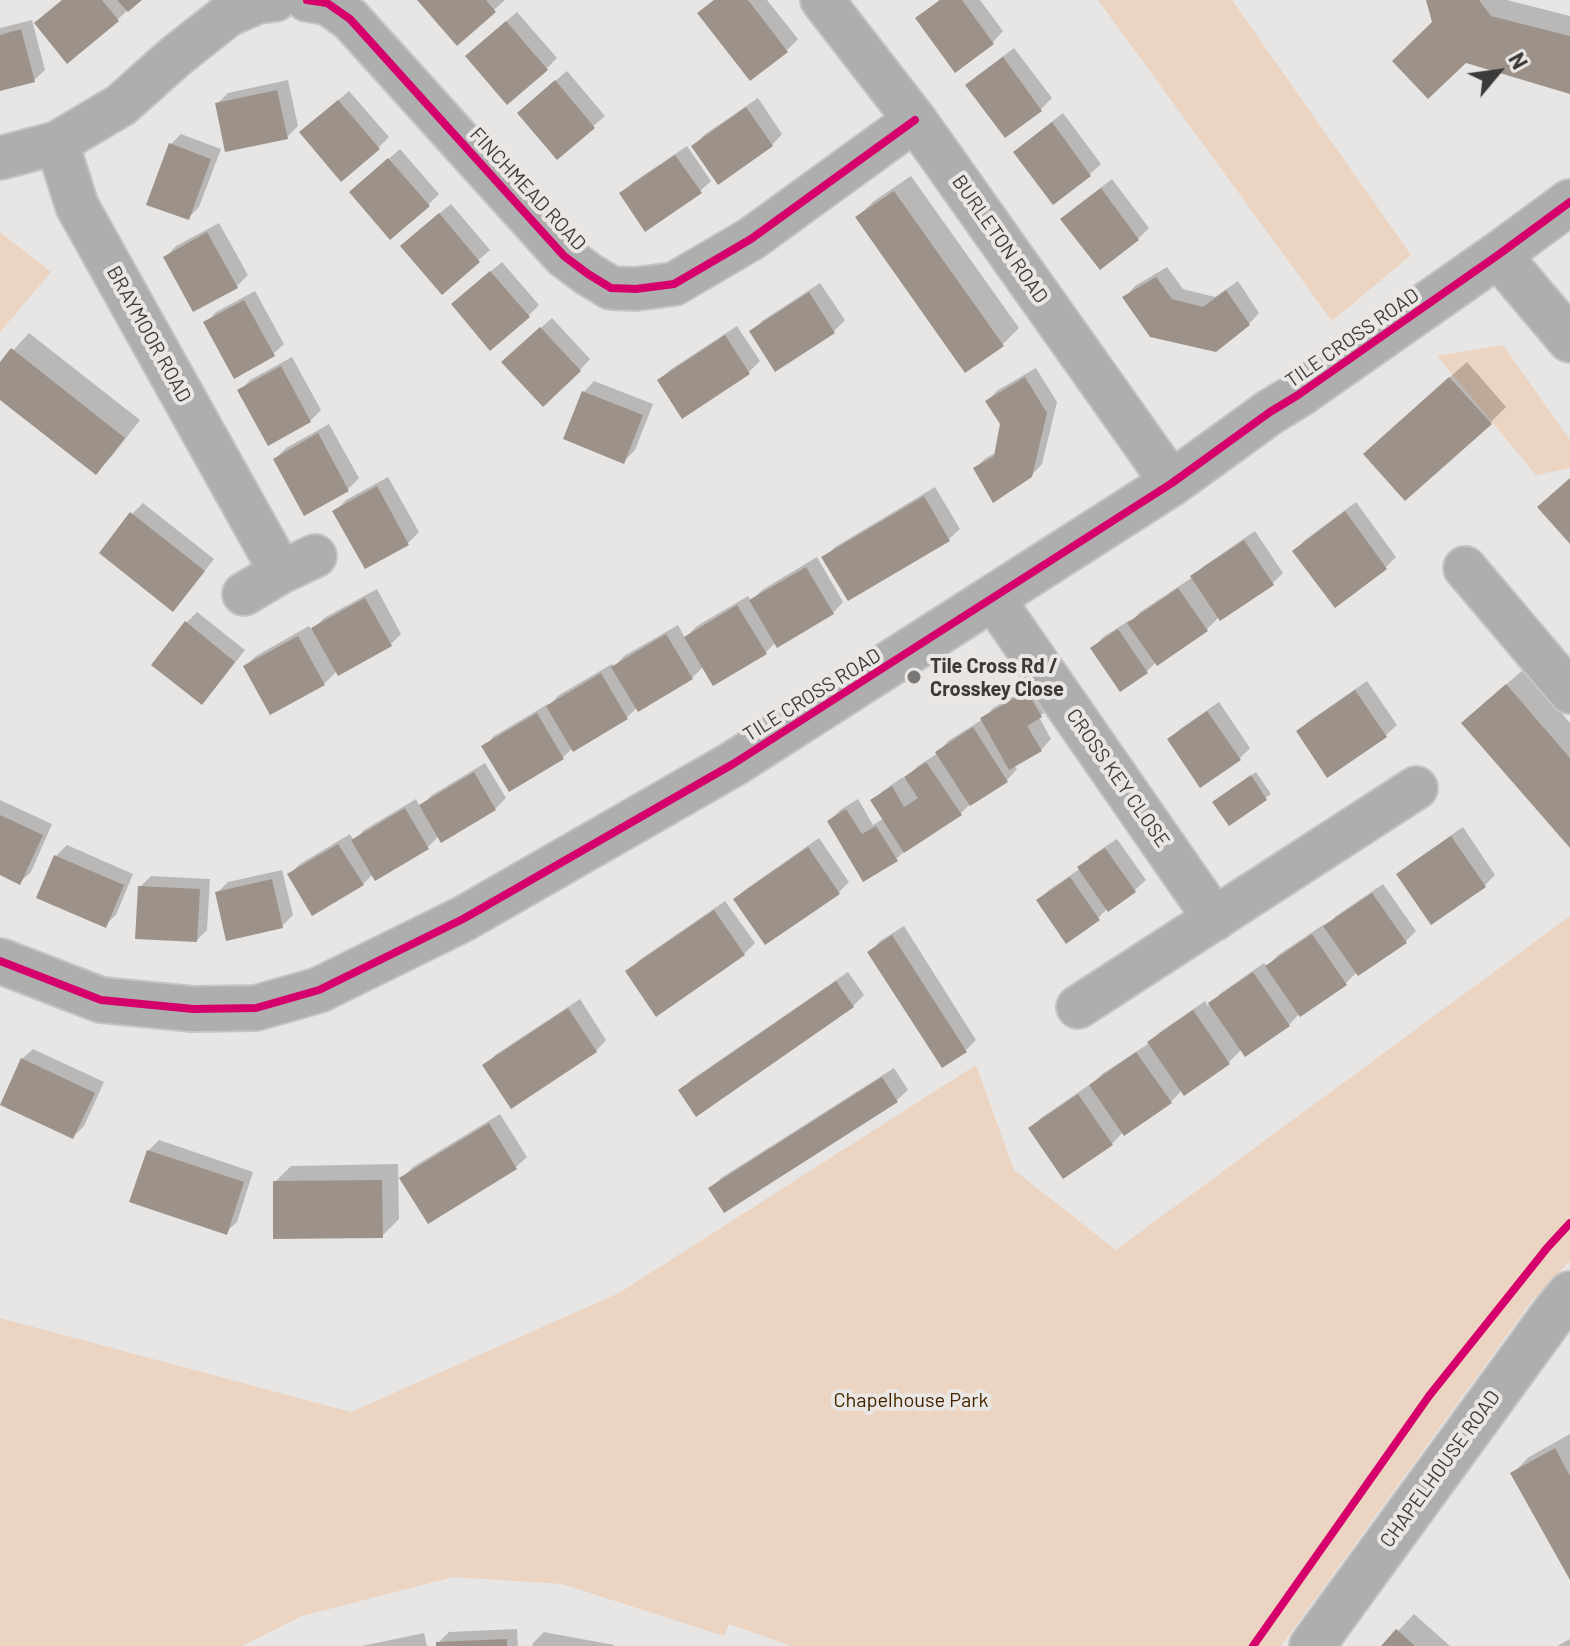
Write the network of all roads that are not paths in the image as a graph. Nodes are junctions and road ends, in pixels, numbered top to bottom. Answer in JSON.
{"nodes":[{"id":1,"x":275,"y":0,"type":"edge"},
{"id":2,"x":307,"y":0,"type":"edge"},
{"id":3,"x":822,"y":0,"type":"edge"},
{"id":4,"x":915,"y":120,"type":"junction"},
{"id":5,"x":57,"y":143,"type":"junction"},
{"id":6,"x":0,"y":158,"type":"edge"},
{"id":7,"x":1570,"y":202,"type":"edge"},
{"id":8,"x":1498,"y":255,"type":"junction"},
{"id":9,"x":1570,"y":340,"type":"edge"},
{"id":10,"x":1172,"y":483,"type":"junction"},
{"id":11,"x":1465,"y":568,"type":"dead end"},
{"id":12,"x":244,"y":594,"type":"dead end"},
{"id":13,"x":993,"y":599,"type":"junction"},
{"id":14,"x":1570,"y":692,"type":"edge"},
{"id":15,"x":1416,"y":788,"type":"dead end"},
{"id":16,"x":1215,"y":919,"type":"junction"},
{"id":17,"x":0,"y":961,"type":"edge"},
{"id":18,"x":1078,"y":1007,"type":"dead end"},
{"id":19,"x":1570,"y":1294,"type":"edge"},
{"id":20,"x":1312,"y":1646,"type":"edge"}],
"edges":[{"from":1,"to":5,"type":"street"},
{"from":2,"to":4,"type":"street","name":"FINCHMEAD ROAD"},
{"from":3,"to":4,"type":"street","name":"BURLETON ROAD"},
{"from":4,"to":10,"type":"street","name":"BURLETON ROAD"},
{"from":5,"to":6,"type":"street"},
{"from":5,"to":12,"type":"street","name":"BRAYMOOR ROAD"},
{"from":7,"to":8,"type":"street","name":"TILE CROSS ROAD"},
{"from":8,"to":9,"type":"street"},
{"from":8,"to":10,"type":"street","name":"TILE CROSS ROAD"},
{"from":10,"to":13,"type":"street","name":"TILE CROSS ROAD"},
{"from":11,"to":14,"type":"street"},
{"from":13,"to":16,"type":"street","name":"CROSS KEY CLOSE"},
{"from":13,"to":17,"type":"street","name":"TILE CROSS ROAD"},
{"from":15,"to":16,"type":"street"},
{"from":16,"to":18,"type":"street"},
{"from":19,"to":20,"type":"street","name":"CHAPELHOUSE ROAD"}]}
